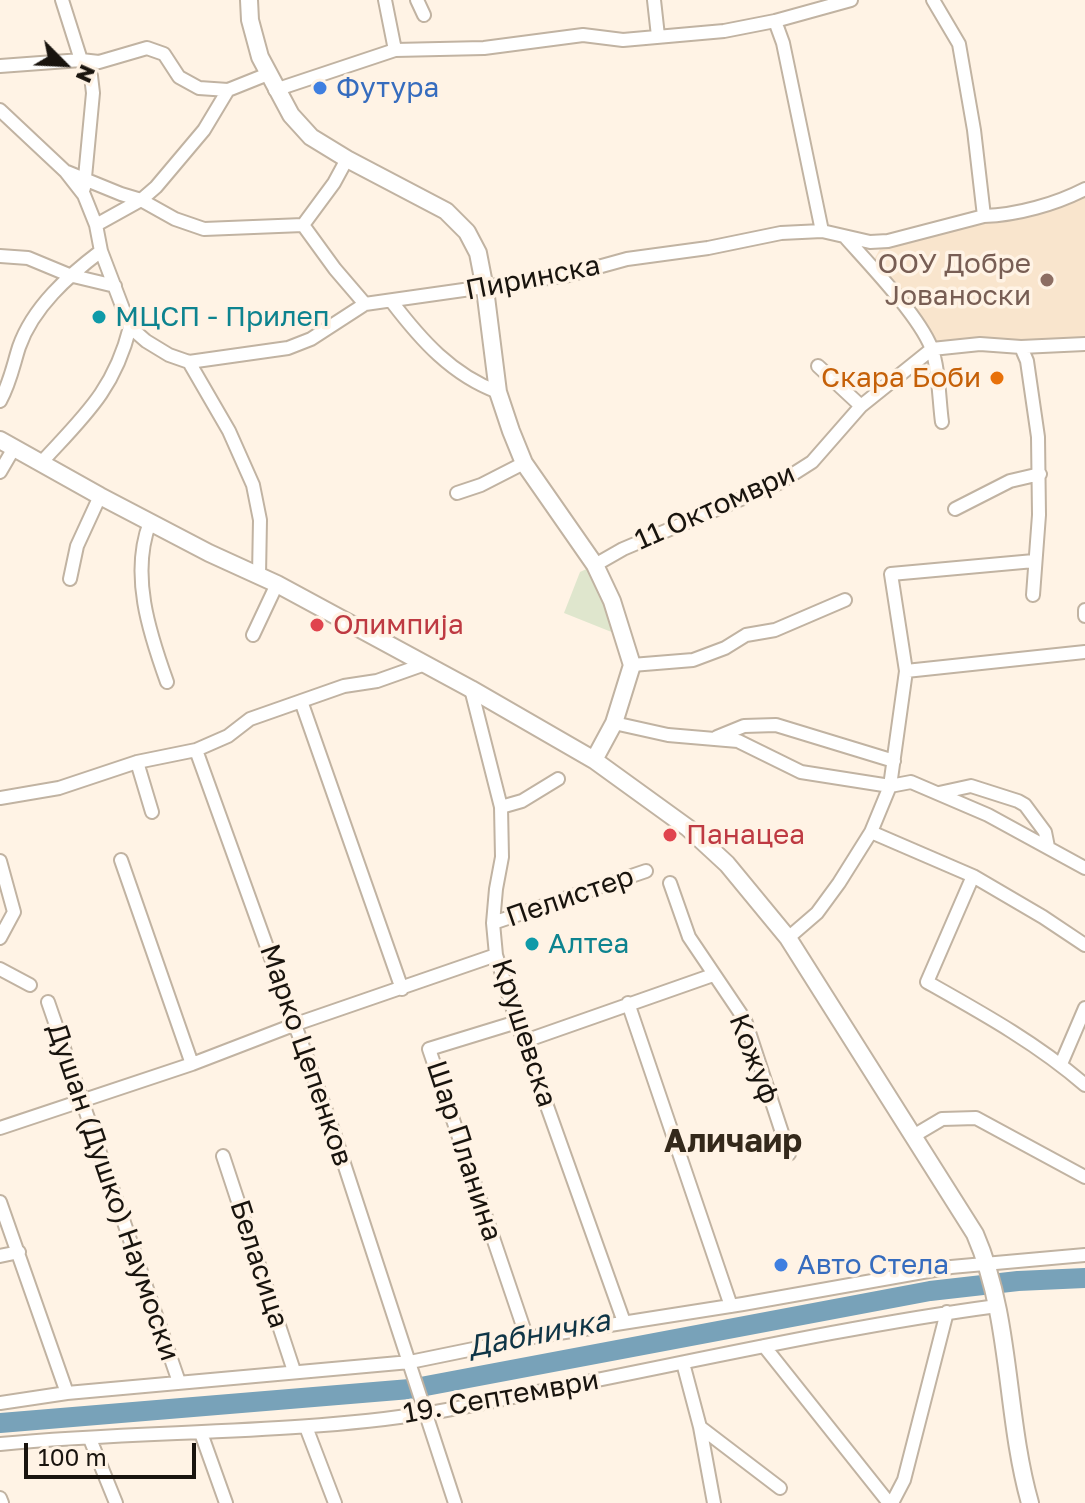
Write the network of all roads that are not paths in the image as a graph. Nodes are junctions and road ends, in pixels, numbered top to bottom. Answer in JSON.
{"nodes":[{"id":1,"x":62,"y":0,"type":"edge"},
{"id":2,"x":249,"y":0,"type":"edge"},
{"id":3,"x":385,"y":0,"type":"edge"},
{"id":4,"x":417,"y":0,"type":"edge"},
{"id":5,"x":654,"y":0,"type":"edge"},
{"id":6,"x":851,"y":0,"type":"edge"},
{"id":7,"x":933,"y":0,"type":"edge"},
{"id":8,"x":424,"y":15,"type":"dead end"},
{"id":9,"x":775,"y":21,"type":"junction"},
{"id":10,"x":658,"y":36,"type":"junction"},
{"id":11,"x":395,"y":50,"type":"junction"},
{"id":12,"x":81,"y":60,"type":"junction"},
{"id":13,"x":0,"y":66,"type":"edge"},
{"id":14,"x":268,"y":74,"type":"junction"},
{"id":15,"x":228,"y":90,"type":"junction"},
{"id":16,"x":275,"y":90,"type":"junction"},
{"id":17,"x":0,"y":110,"type":"edge"},
{"id":18,"x":347,"y":159,"type":"junction"},
{"id":19,"x":66,"y":172,"type":"junction"},
{"id":20,"x":85,"y":180,"type":"junction"},
{"id":21,"x":1085,"y":189,"type":"edge"},
{"id":22,"x":84,"y":195,"type":"junction"},
{"id":23,"x":141,"y":200,"type":"junction"},
{"id":24,"x":984,"y":216,"type":"junction"},
{"id":25,"x":96,"y":225,"type":"junction"},
{"id":26,"x":303,"y":225,"type":"junction"},
{"id":27,"x":822,"y":231,"type":"junction"},
{"id":28,"x":846,"y":238,"type":"junction"},
{"id":29,"x":888,"y":241,"type":"junction"},
{"id":30,"x":101,"y":251,"type":"junction"},
{"id":31,"x":0,"y":256,"type":"edge"},
{"id":32,"x":874,"y":269,"type":"junction"},
{"id":33,"x":69,"y":275,"type":"junction"},
{"id":34,"x":115,"y":286,"type":"junction"},
{"id":35,"x":485,"y":289,"type":"junction"},
{"id":36,"x":392,"y":302,"type":"junction"},
{"id":37,"x":365,"y":304,"type":"junction"},
{"id":38,"x":130,"y":327,"type":"junction"},
{"id":39,"x":1085,"y":344,"type":"edge"},
{"id":40,"x":1021,"y":347,"type":"junction"},
{"id":41,"x":932,"y":349,"type":"junction"},
{"id":42,"x":189,"y":362,"type":"junction"},
{"id":43,"x":818,"y":366,"type":"dead end"},
{"id":44,"x":498,"y":392,"type":"junction"},
{"id":45,"x":0,"y":401,"type":"edge"},
{"id":46,"x":861,"y":406,"type":"junction"},
{"id":47,"x":942,"y":422,"type":"dead end"},
{"id":48,"x":7,"y":444,"type":"edge"},
{"id":49,"x":524,"y":463,"type":"junction"},
{"id":50,"x":40,"y":464,"type":"junction"},
{"id":51,"x":0,"y":472,"type":"edge"},
{"id":52,"x":1040,"y":474,"type":"junction"},
{"id":53,"x":457,"y":493,"type":"dead end"},
{"id":54,"x":100,"y":496,"type":"junction"},
{"id":55,"x":955,"y":509,"type":"dead end"},
{"id":56,"x":150,"y":522,"type":"junction"},
{"id":57,"x":1034,"y":561,"type":"junction"},
{"id":58,"x":595,"y":565,"type":"junction"},
{"id":59,"x":259,"y":575,"type":"junction"},
{"id":60,"x":70,"y":579,"type":"dead end"},
{"id":61,"x":277,"y":584,"type":"junction"},
{"id":62,"x":1033,"y":595,"type":"dead end"},
{"id":63,"x":845,"y":600,"type":"dead end"},
{"id":64,"x":1084,"y":610,"type":"edge"},
{"id":65,"x":1085,"y":616,"type":"edge"},
{"id":66,"x":253,"y":635,"type":"dead end"},
{"id":67,"x":1085,"y":652,"type":"edge"},
{"id":68,"x":425,"y":664,"type":"junction"},
{"id":69,"x":632,"y":665,"type":"junction"},
{"id":70,"x":906,"y":671,"type":"junction"},
{"id":71,"x":167,"y":682,"type":"dead end"},
{"id":72,"x":471,"y":689,"type":"junction"},
{"id":73,"x":301,"y":701,"type":"junction"},
{"id":74,"x":614,"y":723,"type":"junction"},
{"id":75,"x":715,"y":738,"type":"junction"},
{"id":76,"x":196,"y":750,"type":"junction"},
{"id":77,"x":594,"y":760,"type":"junction"},
{"id":78,"x":894,"y":761,"type":"junction"},
{"id":79,"x":137,"y":762,"type":"junction"},
{"id":80,"x":558,"y":779,"type":"dead end"},
{"id":81,"x":890,"y":786,"type":"junction"},
{"id":82,"x":939,"y":793,"type":"junction"},
{"id":83,"x":0,"y":798,"type":"edge"},
{"id":84,"x":501,"y":807,"type":"junction"},
{"id":85,"x":152,"y":812,"type":"dead end"},
{"id":86,"x":871,"y":832,"type":"junction"},
{"id":87,"x":1048,"y":847,"type":"junction"},
{"id":88,"x":121,"y":860,"type":"dead end"},
{"id":89,"x":0,"y":861,"type":"edge"},
{"id":90,"x":1085,"y":868,"type":"edge"},
{"id":91,"x":646,"y":871,"type":"dead end"},
{"id":92,"x":973,"y":876,"type":"junction"},
{"id":93,"x":670,"y":883,"type":"dead end"},
{"id":94,"x":493,"y":923,"type":"junction"},
{"id":95,"x":0,"y":938,"type":"edge"},
{"id":96,"x":788,"y":938,"type":"junction"},
{"id":97,"x":1085,"y":945,"type":"edge"},
{"id":98,"x":496,"y":955,"type":"junction"},
{"id":99,"x":0,"y":969,"type":"edge"},
{"id":100,"x":713,"y":975,"type":"junction"},
{"id":101,"x":30,"y":985,"type":"dead end"},
{"id":102,"x":402,"y":989,"type":"junction"},
{"id":103,"x":48,"y":1002,"type":"dead end"},
{"id":104,"x":628,"y":1003,"type":"junction"},
{"id":105,"x":1085,"y":1008,"type":"edge"},
{"id":106,"x":517,"y":1022,"type":"junction"},
{"id":107,"x":296,"y":1024,"type":"junction"},
{"id":108,"x":525,"y":1041,"type":"junction"},
{"id":109,"x":192,"y":1064,"type":"junction"},
{"id":110,"x":1061,"y":1064,"type":"junction"},
{"id":111,"x":1085,"y":1085,"type":"edge"},
{"id":112,"x":80,"y":1100,"type":"junction"},
{"id":113,"x":0,"y":1128,"type":"edge"},
{"id":114,"x":915,"y":1135,"type":"junction"},
{"id":115,"x":789,"y":1154,"type":"dead end"},
{"id":116,"x":223,"y":1156,"type":"dead end"},
{"id":117,"x":1085,"y":1177,"type":"edge"},
{"id":118,"x":0,"y":1203,"type":"edge"},
{"id":119,"x":19,"y":1252,"type":"junction"},
{"id":120,"x":1085,"y":1255,"type":"edge"},
{"id":121,"x":0,"y":1256,"type":"edge"},
{"id":122,"x":988,"y":1264,"type":"junction"},
{"id":123,"x":731,"y":1306,"type":"junction"},
{"id":124,"x":997,"y":1306,"type":"junction"},
{"id":125,"x":947,"y":1312,"type":"junction"},
{"id":126,"x":624,"y":1322,"type":"junction"},
{"id":127,"x":527,"y":1338,"type":"junction"},
{"id":128,"x":764,"y":1346,"type":"junction"},
{"id":129,"x":410,"y":1362,"type":"junction"},
{"id":130,"x":683,"y":1363,"type":"junction"},
{"id":131,"x":294,"y":1371,"type":"junction"},
{"id":132,"x":179,"y":1382,"type":"junction"},
{"id":133,"x":67,"y":1393,"type":"junction"},
{"id":134,"x":0,"y":1403,"type":"edge"},
{"id":135,"x":427,"y":1413,"type":"junction"},
{"id":136,"x":306,"y":1427,"type":"junction"},
{"id":137,"x":700,"y":1427,"type":"junction"},
{"id":138,"x":201,"y":1433,"type":"junction"},
{"id":139,"x":90,"y":1439,"type":"junction"},
{"id":140,"x":0,"y":1444,"type":"edge"},
{"id":141,"x":780,"y":1488,"type":"dead end"},
{"id":142,"x":116,"y":1503,"type":"edge"},
{"id":143,"x":226,"y":1503,"type":"edge"},
{"id":144,"x":335,"y":1503,"type":"edge"},
{"id":145,"x":455,"y":1503,"type":"edge"},
{"id":146,"x":714,"y":1503,"type":"edge"},
{"id":147,"x":891,"y":1503,"type":"edge"},
{"id":148,"x":1030,"y":1503,"type":"edge"}],
"edges":[{"from":1,"to":12,"type":"street"},
{"from":2,"to":14,"type":"main road"},
{"from":3,"to":11,"type":"street"},
{"from":4,"to":8,"type":"street"},
{"from":5,"to":10,"type":"street"},
{"from":6,"to":9,"type":"street"},
{"from":7,"to":24,"type":"street"},
{"from":9,"to":10,"type":"street"},
{"from":9,"to":27,"type":"street"},
{"from":10,"to":11,"type":"street"},
{"from":11,"to":16,"type":"street"},
{"from":12,"to":13,"type":"street"},
{"from":12,"to":15,"type":"street"},
{"from":12,"to":20,"type":"street"},
{"from":14,"to":15,"type":"street"},
{"from":14,"to":16,"type":"main road"},
{"from":15,"to":23,"type":"street"},
{"from":16,"to":18,"type":"main road"},
{"from":17,"to":19,"type":"street"},
{"from":18,"to":26,"type":"street"},
{"from":18,"to":35,"type":"main road"},
{"from":19,"to":20,"type":"street"},
{"from":19,"to":22,"type":"street"},
{"from":20,"to":22,"type":"street"},
{"from":20,"to":23,"type":"street"},
{"from":21,"to":24,"type":"street"},
{"from":22,"to":25,"type":"street"},
{"from":23,"to":25,"type":"street"},
{"from":23,"to":26,"type":"street"},
{"from":24,"to":29,"type":"street"},
{"from":25,"to":30,"type":"street"},
{"from":26,"to":37,"type":"street"},
{"from":27,"to":28,"type":"street","name":"Пиринска"},
{"from":27,"to":35,"type":"street","name":"Пиринска"},
{"from":28,"to":29,"type":"street","name":"Пиринска"},
{"from":28,"to":32,"type":"street"},
{"from":29,"to":32,"type":"street"},
{"from":30,"to":33,"type":"street"},
{"from":30,"to":34,"type":"street"},
{"from":31,"to":33,"type":"street"},
{"from":32,"to":41,"type":"street"},
{"from":33,"to":34,"type":"street"},
{"from":33,"to":45,"type":"street"},
{"from":34,"to":38,"type":"street"},
{"from":35,"to":36,"type":"street","name":"Пиринска"},
{"from":35,"to":44,"type":"main road"},
{"from":36,"to":37,"type":"street","name":"Пиринска"},
{"from":36,"to":44,"type":"street"},
{"from":37,"to":42,"type":"street","name":"Пиринска"},
{"from":38,"to":42,"type":"street"},
{"from":38,"to":50,"type":"street"},
{"from":39,"to":40,"type":"street"},
{"from":40,"to":41,"type":"street"},
{"from":40,"to":52,"type":"street"},
{"from":41,"to":46,"type":"street","name":"11 Октомври"},
{"from":41,"to":47,"type":"street"},
{"from":42,"to":59,"type":"street"},
{"from":43,"to":46,"type":"street"},
{"from":44,"to":49,"type":"main road"},
{"from":46,"to":58,"type":"street","name":"11 Октомври"},
{"from":48,"to":50,"type":"main road"},
{"from":48,"to":51,"type":"street"},
{"from":49,"to":53,"type":"street"},
{"from":49,"to":58,"type":"main road"},
{"from":50,"to":54,"type":"main road"},
{"from":52,"to":55,"type":"street"},
{"from":52,"to":57,"type":"street"},
{"from":54,"to":56,"type":"main road"},
{"from":54,"to":60,"type":"street"},
{"from":56,"to":59,"type":"main road"},
{"from":56,"to":71,"type":"street"},
{"from":57,"to":62,"type":"street"},
{"from":57,"to":70,"type":"street"},
{"from":58,"to":69,"type":"main road"},
{"from":59,"to":61,"type":"main road"},
{"from":61,"to":66,"type":"street"},
{"from":61,"to":68,"type":"main road"},
{"from":63,"to":69,"type":"street"},
{"from":64,"to":65,"type":"street"},
{"from":67,"to":70,"type":"street"},
{"from":68,"to":72,"type":"main road"},
{"from":68,"to":73,"type":"street"},
{"from":69,"to":74,"type":"main road"},
{"from":70,"to":78,"type":"street"},
{"from":72,"to":77,"type":"main road"},
{"from":72,"to":84,"type":"street","name":"Крушевска"},
{"from":73,"to":76,"type":"street"},
{"from":73,"to":102,"type":"street"},
{"from":74,"to":75,"type":"street"},
{"from":74,"to":77,"type":"main road"},
{"from":75,"to":78,"type":"street"},
{"from":75,"to":81,"type":"street"},
{"from":76,"to":79,"type":"street"},
{"from":76,"to":107,"type":"street","name":"Марко Цепенков"},
{"from":77,"to":96,"type":"main road"},
{"from":78,"to":81,"type":"street"},
{"from":79,"to":83,"type":"street"},
{"from":79,"to":85,"type":"street"},
{"from":80,"to":84,"type":"street"},
{"from":81,"to":82,"type":"street"},
{"from":81,"to":86,"type":"street"},
{"from":82,"to":87,"type":"street"},
{"from":82,"to":87,"type":"street"},
{"from":84,"to":94,"type":"street","name":"Крушевска"},
{"from":86,"to":92,"type":"street"},
{"from":86,"to":96,"type":"street"},
{"from":87,"to":90,"type":"street"},
{"from":88,"to":109,"type":"street"},
{"from":89,"to":95,"type":"street"},
{"from":91,"to":94,"type":"street","name":"Пелистер"},
{"from":92,"to":97,"type":"street"},
{"from":92,"to":110,"type":"street"},
{"from":93,"to":100,"type":"street","name":"Кожуф"},
{"from":94,"to":98,"type":"street","name":"Крушевска"},
{"from":96,"to":114,"type":"main road"},
{"from":98,"to":102,"type":"street"},
{"from":98,"to":106,"type":"street","name":"Крушевска"},
{"from":99,"to":101,"type":"street"},
{"from":100,"to":104,"type":"street"},
{"from":100,"to":115,"type":"street","name":"Кожуф"},
{"from":102,"to":107,"type":"street"},
{"from":103,"to":112,"type":"street","name":"Душан (Душко) Наумоски"},
{"from":104,"to":108,"type":"street"},
{"from":104,"to":123,"type":"street"},
{"from":105,"to":110,"type":"street"},
{"from":106,"to":108,"type":"street","name":"Крушевска"},
{"from":106,"to":127,"type":"street","name":"Шар Планина"},
{"from":107,"to":109,"type":"street"},
{"from":107,"to":129,"type":"street","name":"Марко Цепенков"},
{"from":108,"to":126,"type":"street","name":"Крушевска"},
{"from":109,"to":112,"type":"street"},
{"from":110,"to":111,"type":"street"},
{"from":112,"to":113,"type":"street"},
{"from":112,"to":132,"type":"street","name":"Душан (Душко) Наумоски"},
{"from":114,"to":117,"type":"street"},
{"from":114,"to":122,"type":"main road"},
{"from":116,"to":131,"type":"street","name":"Беласица"},
{"from":118,"to":119,"type":"street"},
{"from":119,"to":121,"type":"street"},
{"from":119,"to":133,"type":"street"},
{"from":120,"to":122,"type":"street"},
{"from":122,"to":123,"type":"street"},
{"from":122,"to":124,"type":"main road"},
{"from":123,"to":126,"type":"street"},
{"from":124,"to":125,"type":"street","name":"19. Септември"},
{"from":124,"to":148,"type":"main road"},
{"from":125,"to":128,"type":"street","name":"19. Септември"},
{"from":125,"to":147,"type":"street"},
{"from":126,"to":127,"type":"street"},
{"from":127,"to":129,"type":"street"},
{"from":128,"to":130,"type":"street","name":"19. Септември"},
{"from":128,"to":147,"type":"street"},
{"from":129,"to":131,"type":"street"},
{"from":129,"to":135,"type":"street","name":"Марко Цепенков"},
{"from":130,"to":135,"type":"street","name":"19. Септември"},
{"from":130,"to":137,"type":"street"},
{"from":131,"to":132,"type":"street"},
{"from":132,"to":133,"type":"street"},
{"from":133,"to":134,"type":"street"},
{"from":135,"to":136,"type":"street","name":"19. Септември"},
{"from":135,"to":145,"type":"street","name":"Марко Цепенков"},
{"from":136,"to":138,"type":"street","name":"19. Септември"},
{"from":136,"to":144,"type":"street"},
{"from":137,"to":141,"type":"street"},
{"from":137,"to":146,"type":"street"},
{"from":138,"to":139,"type":"street","name":"19. Септември"},
{"from":138,"to":143,"type":"street"},
{"from":139,"to":140,"type":"street","name":"19. Септември"},
{"from":139,"to":142,"type":"street"}]}
